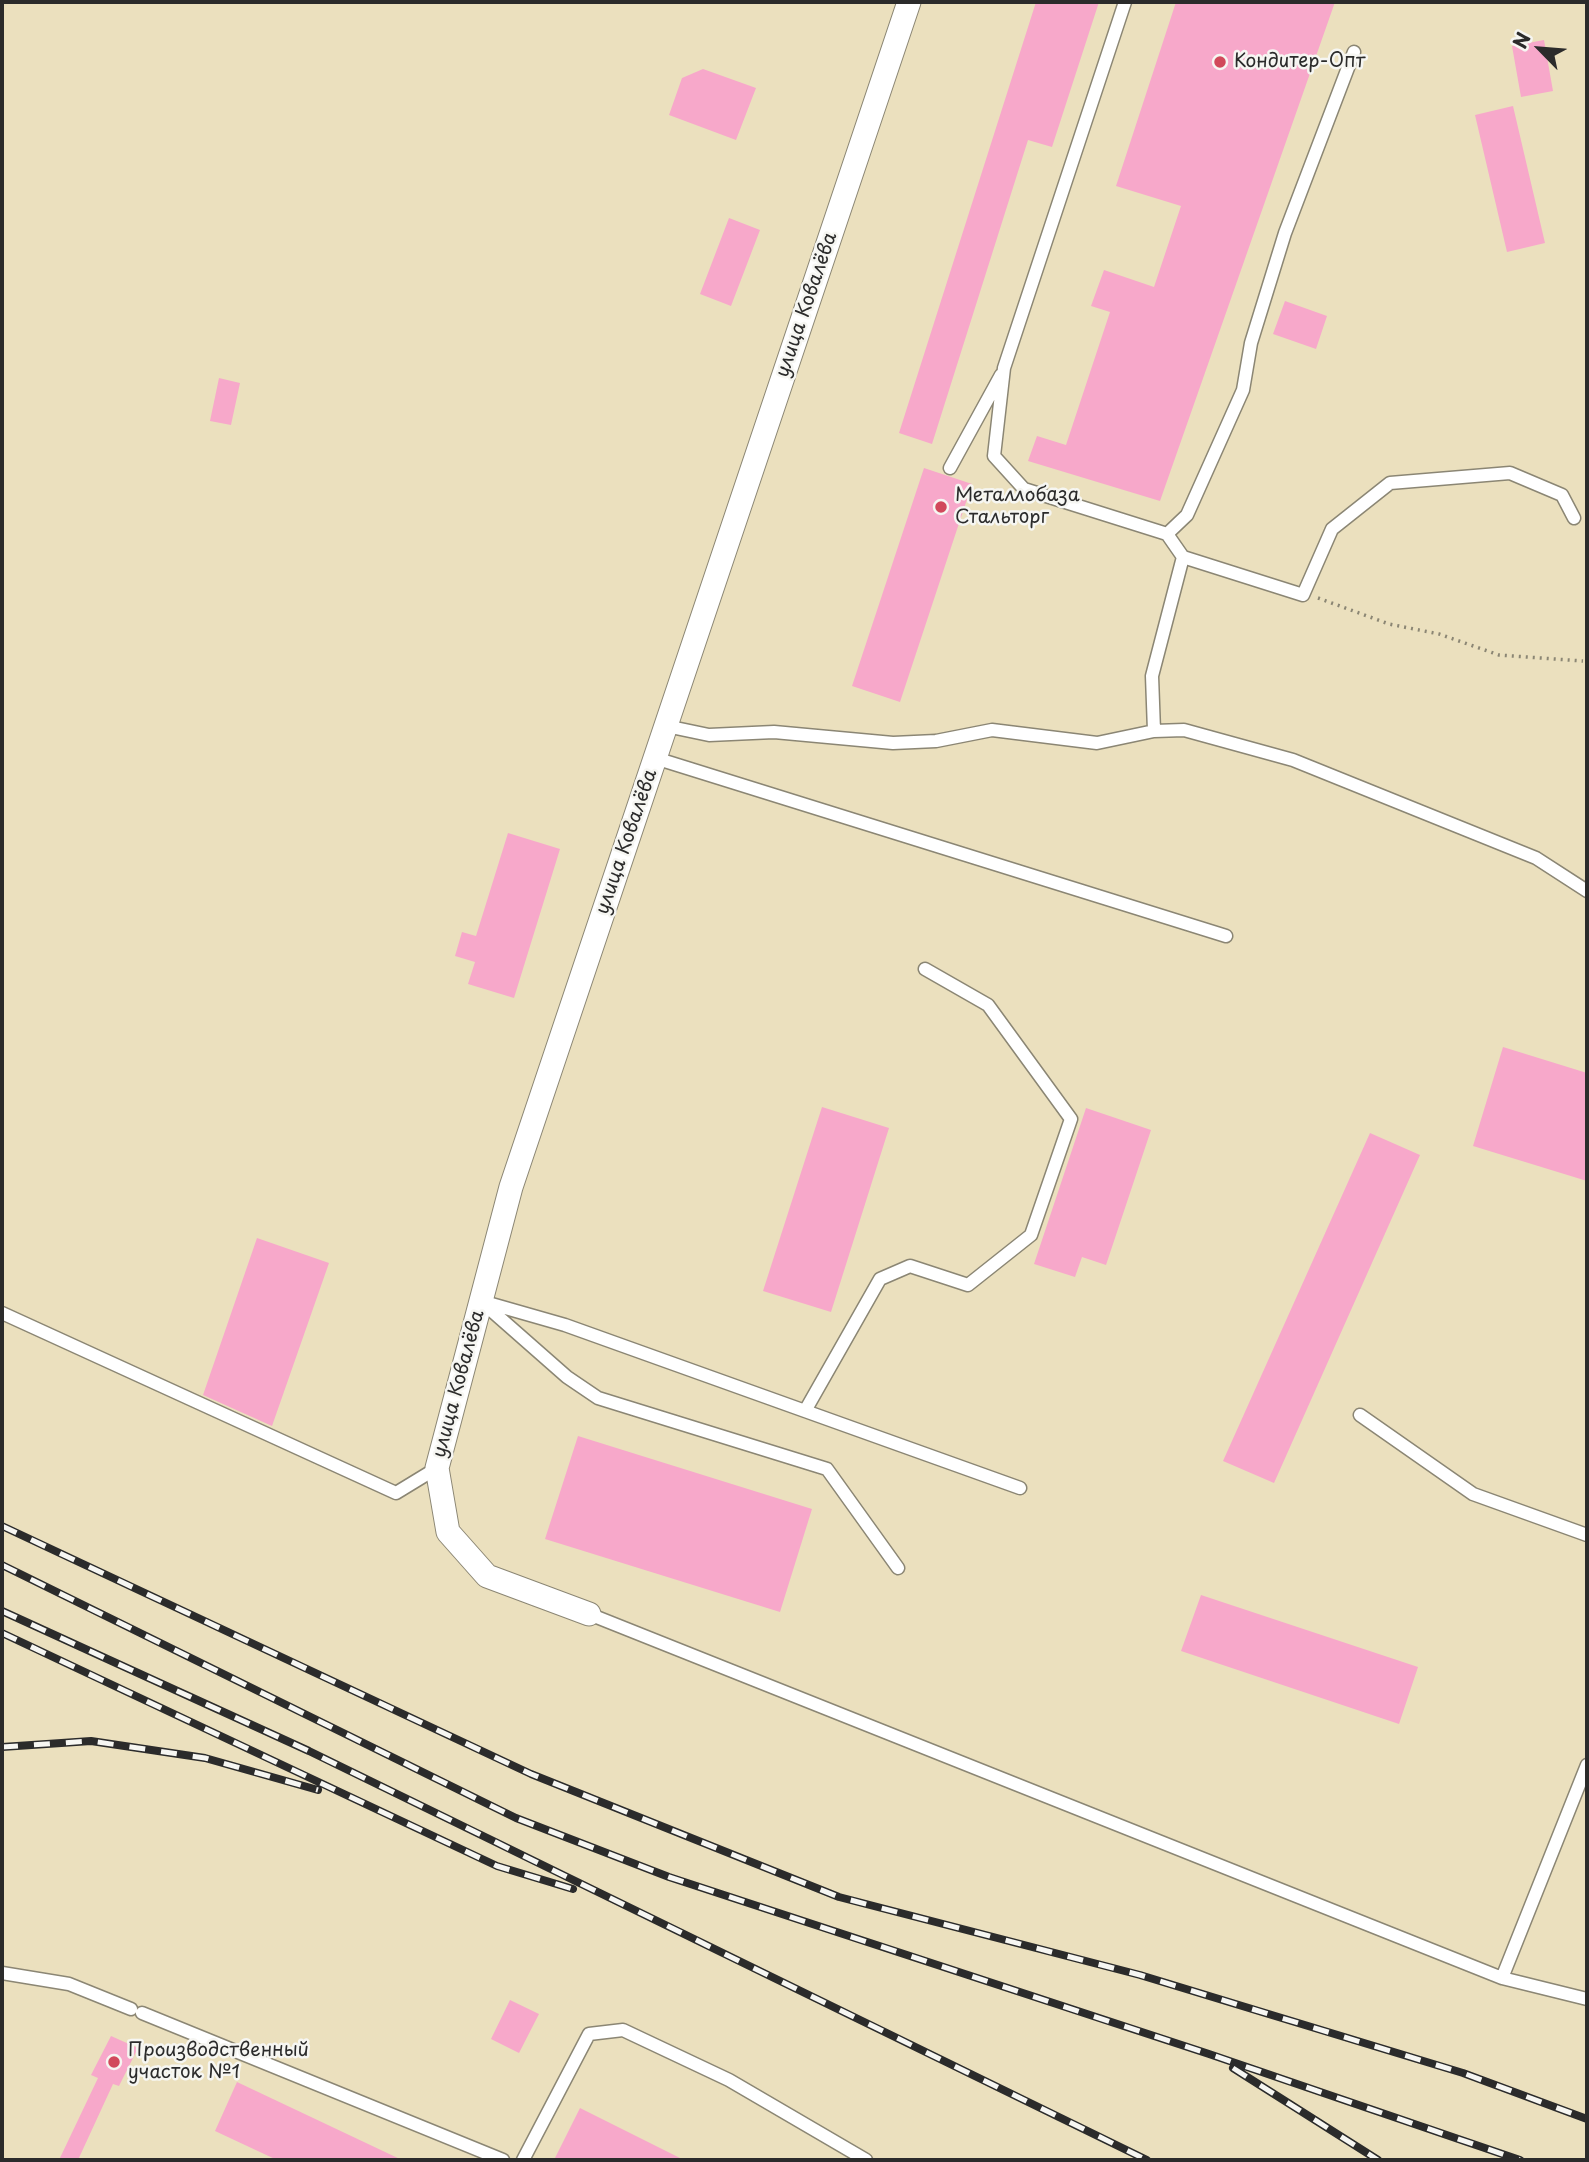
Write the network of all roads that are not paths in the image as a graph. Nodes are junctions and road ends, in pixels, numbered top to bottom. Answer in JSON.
{"nodes":[{"id":1,"x":909,"y":2,"type":"edge"},
{"id":2,"x":1125,"y":2,"type":"edge"},
{"id":3,"x":1354,"y":52,"type":"dead end"},
{"id":4,"x":1004,"y":368,"type":"junction"},
{"id":5,"x":950,"y":468,"type":"dead end"},
{"id":6,"x":1574,"y":518,"type":"dead end"},
{"id":7,"x":1167,"y":534,"type":"junction"},
{"id":8,"x":1183,"y":557,"type":"junction"},
{"id":9,"x":666,"y":726,"type":"junction"},
{"id":10,"x":1154,"y":732,"type":"junction"},
{"id":11,"x":655,"y":758,"type":"junction"},
{"id":12,"x":1587,"y":891,"type":"edge"},
{"id":13,"x":1226,"y":936,"type":"dead end"},
{"id":14,"x":925,"y":969,"type":"dead end"},
{"id":15,"x":481,"y":1301,"type":"junction"},
{"id":16,"x":2,"y":1313,"type":"edge"},
{"id":17,"x":805,"y":1411,"type":"junction"},
{"id":18,"x":1360,"y":1415,"type":"dead end"},
{"id":19,"x":437,"y":1468,"type":"junction"},
{"id":20,"x":1020,"y":1488,"type":"dead end"},
{"id":21,"x":1587,"y":1535,"type":"edge"},
{"id":22,"x":898,"y":1568,"type":"dead end"},
{"id":23,"x":589,"y":1614,"type":"joint"},
{"id":24,"x":1587,"y":1765,"type":"edge"},
{"id":25,"x":2,"y":1973,"type":"edge"},
{"id":26,"x":1502,"y":1978,"type":"junction"},
{"id":27,"x":1587,"y":1999,"type":"edge"},
{"id":28,"x":503,"y":2160,"type":"edge"},
{"id":29,"x":523,"y":2160,"type":"edge"},
{"id":30,"x":866,"y":2160,"type":"edge"}],
"edges":[{"from":1,"to":9,"type":"street","name":"улица Ковалёва"},
{"from":2,"to":4,"type":"lane"},
{"from":3,"to":7,"type":"lane"},
{"from":4,"to":5,"type":"lane"},
{"from":4,"to":7,"type":"lane"},
{"from":6,"to":8,"type":"lane"},
{"from":7,"to":8,"type":"lane"},
{"from":8,"to":10,"type":"lane"},
{"from":9,"to":10,"type":"lane"},
{"from":9,"to":11,"type":"street","name":"улица Ковалёва"},
{"from":10,"to":12,"type":"lane"},
{"from":11,"to":13,"type":"lane"},
{"from":11,"to":15,"type":"street","name":"улица Ковалёва"},
{"from":14,"to":17,"type":"lane"},
{"from":15,"to":17,"type":"lane"},
{"from":15,"to":19,"type":"street","name":"улица Ковалёва"},
{"from":15,"to":22,"type":"lane"},
{"from":16,"to":19,"type":"lane"},
{"from":17,"to":20,"type":"lane"},
{"from":18,"to":21,"type":"lane"},
{"from":19,"to":23,"type":"street","name":"улица Ковалёва"},
{"from":23,"to":26,"type":"lane"},
{"from":24,"to":26,"type":"lane"},
{"from":25,"to":28,"type":"lane"},
{"from":26,"to":27,"type":"lane"},
{"from":29,"to":30,"type":"lane"}]}
